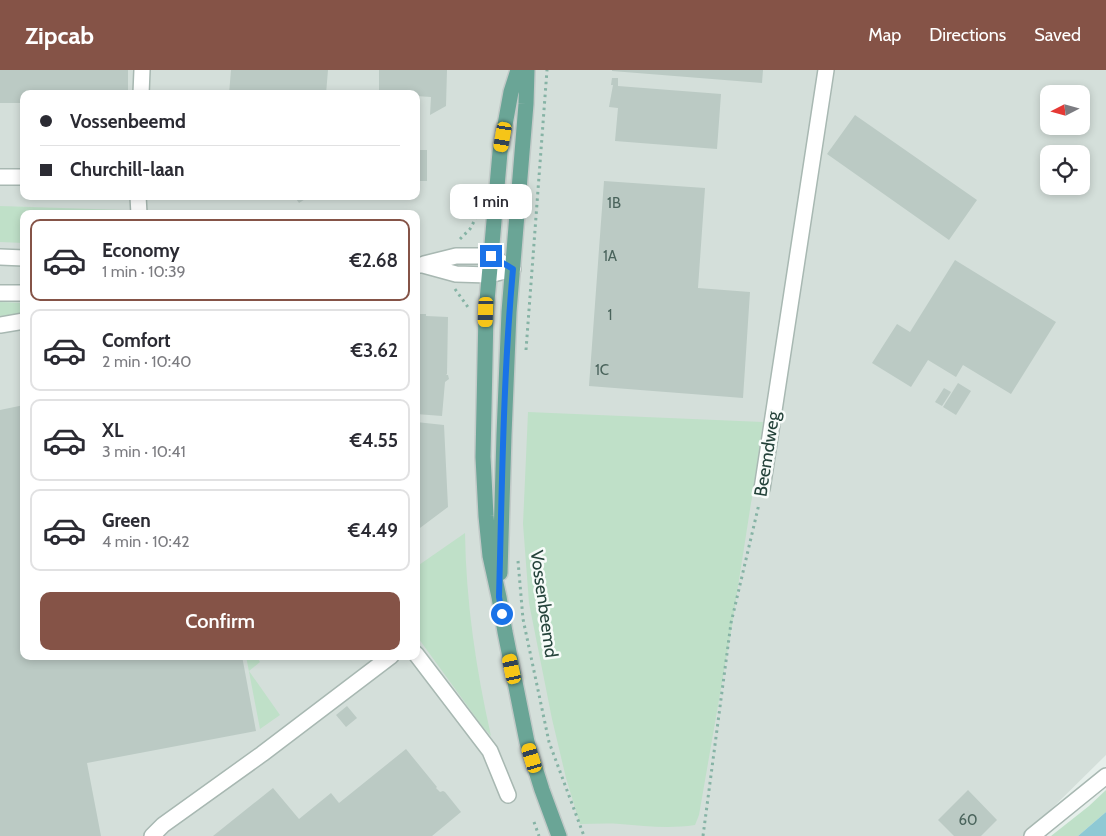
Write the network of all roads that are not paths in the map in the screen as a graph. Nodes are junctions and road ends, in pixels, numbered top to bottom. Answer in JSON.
{"nodes":[{"id":1,"x":142,"y":70,"type":"edge"},
{"id":2,"x":518,"y":70,"type":"edge"},
{"id":3,"x":527,"y":70,"type":"edge"},
{"id":4,"x":826,"y":70,"type":"edge"},
{"id":5,"x":141,"y":90,"type":"edge"},
{"id":6,"x":0,"y":177,"type":"edge"},
{"id":7,"x":20,"y":177,"type":"edge"},
{"id":8,"x":491,"y":256,"type":"junction"},
{"id":9,"x":0,"y":257,"type":"edge"},
{"id":10,"x":20,"y":258,"type":"edge"},
{"id":11,"x":420,"y":264,"type":"edge"},
{"id":12,"x":420,"y":264,"type":"edge"},
{"id":13,"x":513,"y":269,"type":"junction"},
{"id":14,"x":489,"y":275,"type":"junction"},
{"id":15,"x":0,"y":293,"type":"edge"},
{"id":16,"x":20,"y":293,"type":"edge"},
{"id":17,"x":20,"y":322,"type":"edge"},
{"id":18,"x":0,"y":325,"type":"edge"},
{"id":19,"x":762,"y":489,"type":"road end"},
{"id":20,"x":499,"y":597,"type":"junction"},
{"id":21,"x":420,"y":659,"type":"edge"},
{"id":22,"x":386,"y":660,"type":"edge"},
{"id":23,"x":1106,"y":776,"type":"edge"},
{"id":24,"x":508,"y":795,"type":"dead end"},
{"id":25,"x":152,"y":836,"type":"edge"},
{"id":26,"x":559,"y":836,"type":"edge"},
{"id":27,"x":1032,"y":836,"type":"edge"}],
"edges":[{"from":1,"to":5,"type":"street"},
{"from":2,"to":8,"type":"main road","name":"Vossenbeemd"},
{"from":3,"to":13,"type":"main road","name":"Vossenbeemd"},
{"from":4,"to":19,"type":"street","name":"Beemdweg"},
{"from":6,"to":7,"type":"street"},
{"from":8,"to":11,"type":"street"},
{"from":8,"to":13,"type":"street"},
{"from":8,"to":14,"type":"main road","name":"Vossenbeemd"},
{"from":9,"to":10,"type":"street"},
{"from":12,"to":14,"type":"street"},
{"from":13,"to":14,"type":"street"},
{"from":13,"to":20,"type":"main road","name":"Vossenbeemd"},
{"from":14,"to":20,"type":"main road","name":"Vossenbeemd"},
{"from":15,"to":16,"type":"street"},
{"from":17,"to":18,"type":"street"},
{"from":20,"to":26,"type":"main road","name":"Vossenbeemd"},
{"from":21,"to":24,"type":"street"},
{"from":22,"to":25,"type":"street"},
{"from":23,"to":27,"type":"street"}]}
